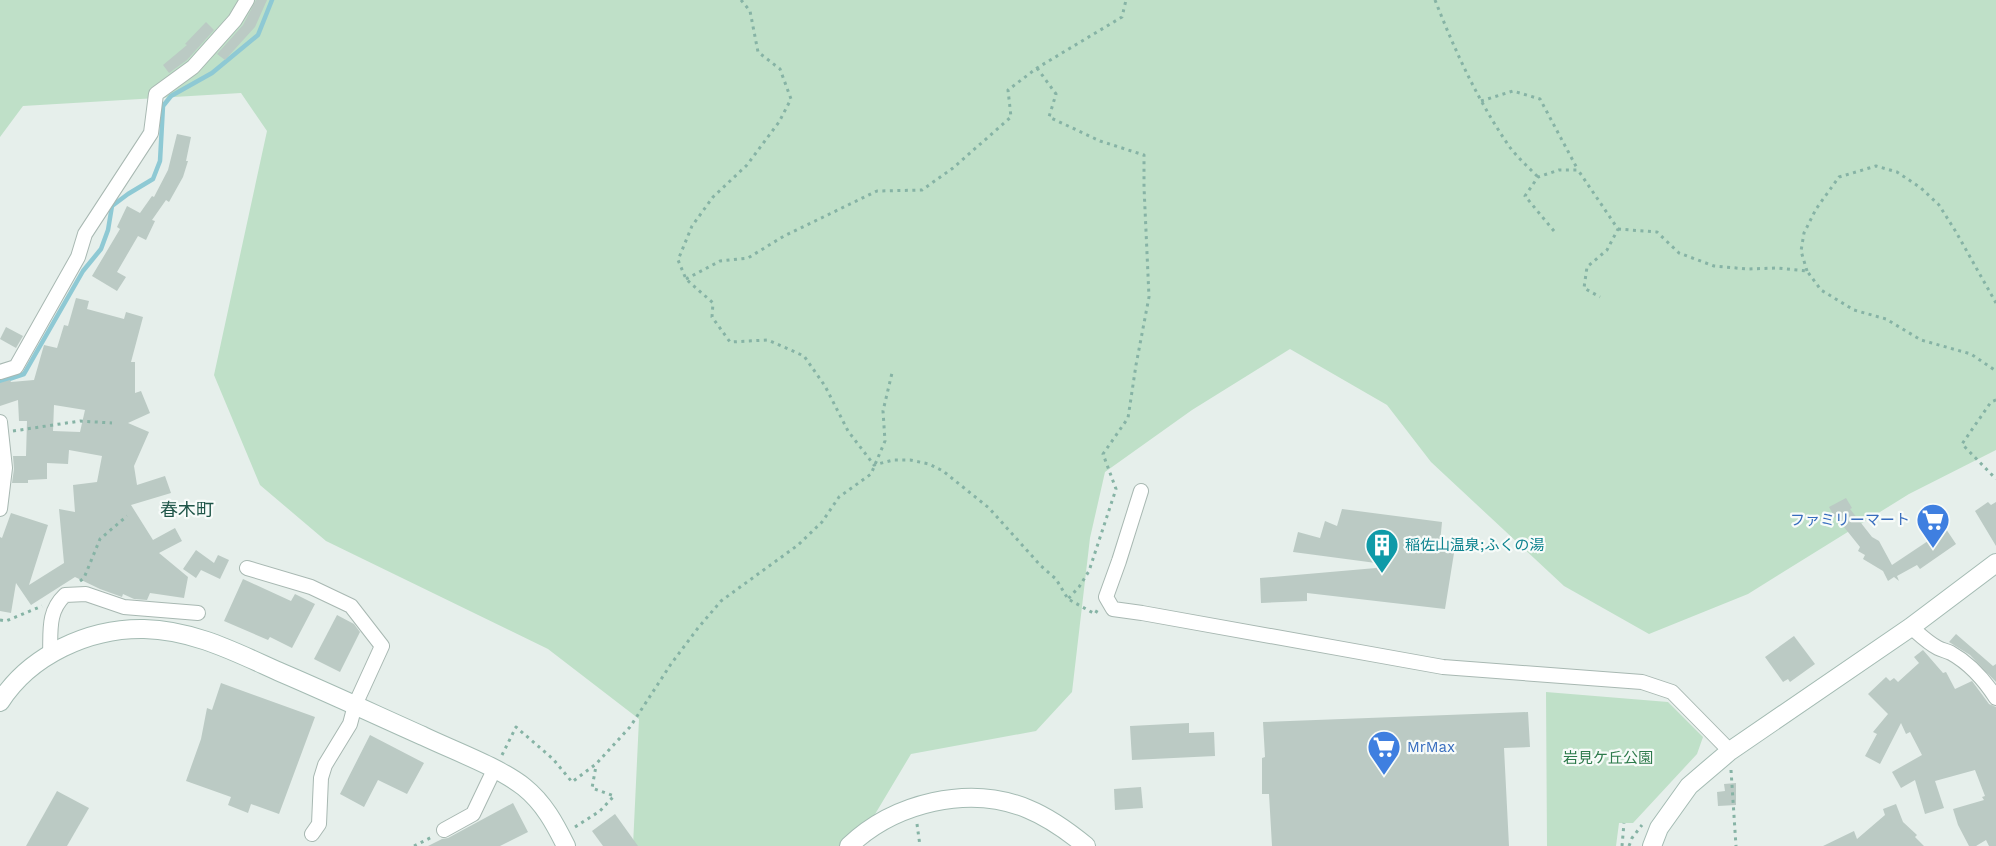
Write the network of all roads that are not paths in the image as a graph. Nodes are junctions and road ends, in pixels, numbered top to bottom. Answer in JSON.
{"nodes":[{"id":1,"x":247,"y":0,"type":"edge"},
{"id":2,"x":0,"y":372,"type":"edge"},
{"id":3,"x":1,"y":427,"type":"edge"},
{"id":4,"x":1141,"y":491,"type":"dead end"},
{"id":5,"x":0,"y":509,"type":"edge"},
{"id":6,"x":1991,"y":567,"type":"edge"},
{"id":7,"x":247,"y":568,"type":"dead end"},
{"id":8,"x":198,"y":613,"type":"dead end"},
{"id":9,"x":1911,"y":627,"type":"junction"},
{"id":10,"x":50,"y":655,"type":"junction"},
{"id":11,"x":1996,"y":698,"type":"edge"},
{"id":12,"x":0,"y":702,"type":"edge"},
{"id":13,"x":355,"y":705,"type":"junction"},
{"id":14,"x":1730,"y":752,"type":"junction"},
{"id":15,"x":494,"y":770,"type":"junction"},
{"id":16,"x":444,"y":830,"type":"dead end"},
{"id":17,"x":312,"y":834,"type":"dead end"},
{"id":18,"x":563,"y":841,"type":"edge"},
{"id":19,"x":849,"y":846,"type":"edge"},
{"id":20,"x":1086,"y":846,"type":"edge"},
{"id":21,"x":1652,"y":846,"type":"edge"}],
"edges":[{"from":1,"to":2,"type":"street"},
{"from":3,"to":5,"type":"street"},
{"from":4,"to":14,"type":"street"},
{"from":6,"to":9,"type":"street"},
{"from":7,"to":13,"type":"street"},
{"from":8,"to":10,"type":"street"},
{"from":9,"to":11,"type":"street"},
{"from":9,"to":14,"type":"street"},
{"from":10,"to":12,"type":"street"},
{"from":10,"to":13,"type":"street"},
{"from":13,"to":15,"type":"street"},
{"from":13,"to":17,"type":"street"},
{"from":14,"to":21,"type":"street"},
{"from":15,"to":16,"type":"street"},
{"from":15,"to":18,"type":"street"},
{"from":19,"to":20,"type":"street"}]}
